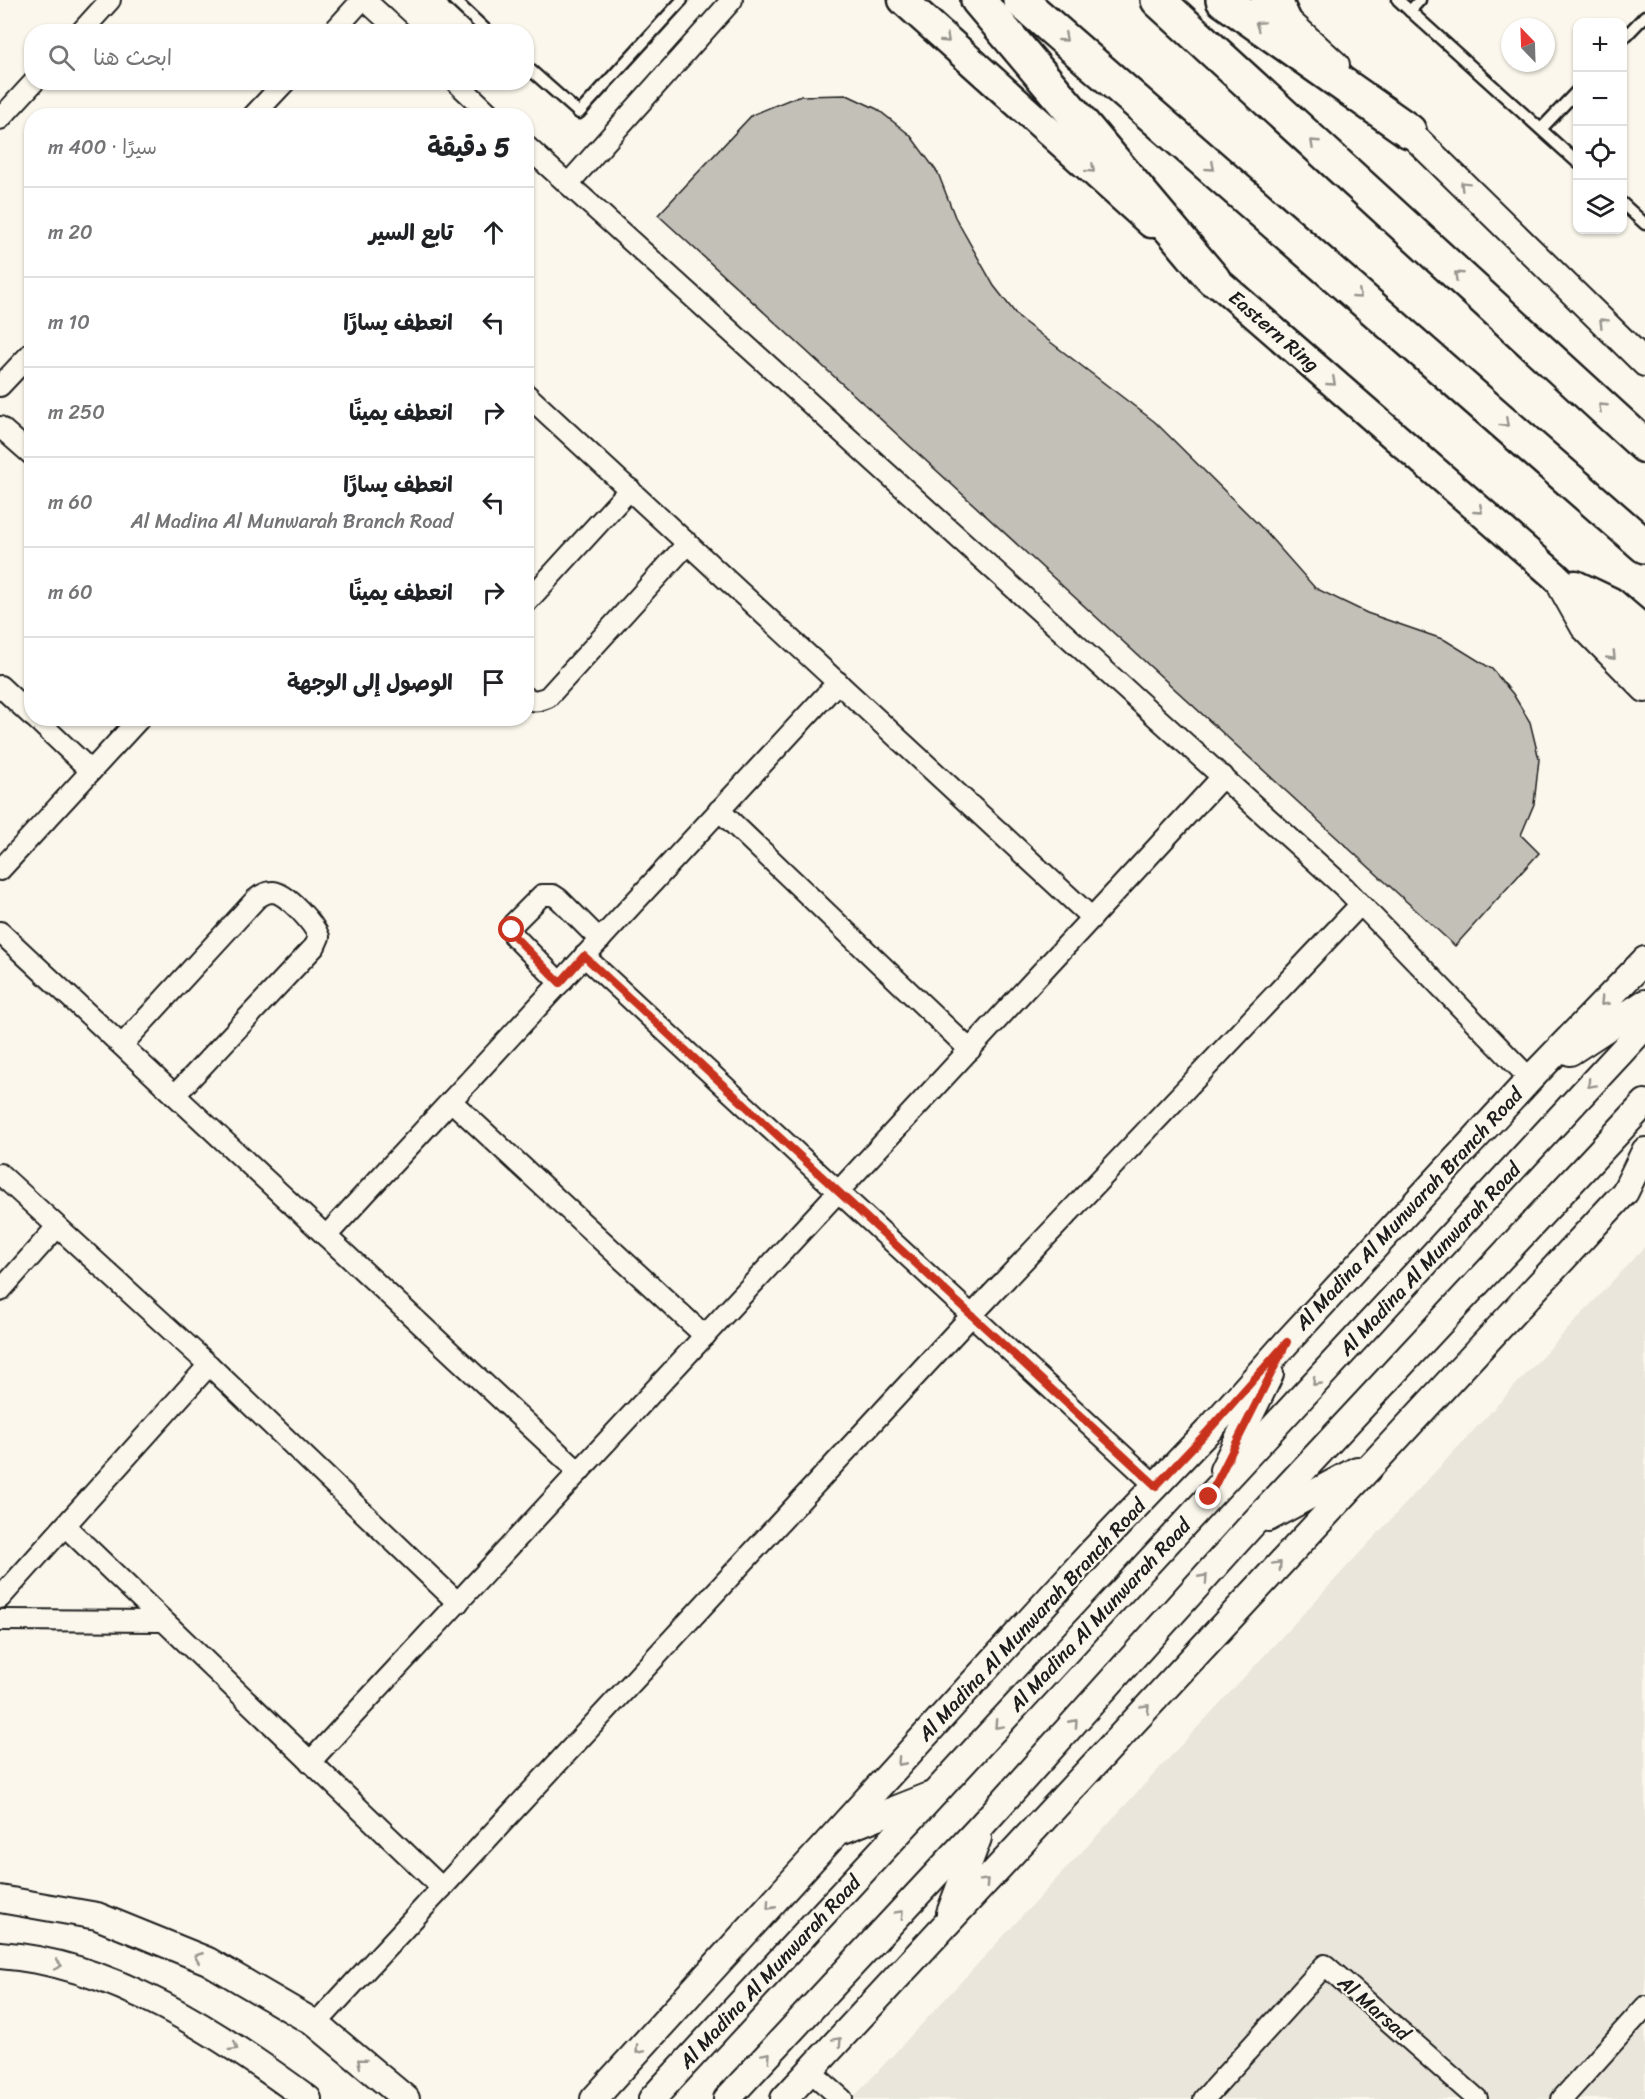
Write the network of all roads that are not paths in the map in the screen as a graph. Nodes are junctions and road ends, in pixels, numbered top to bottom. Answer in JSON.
{"nodes":[{"id":1,"x":110,"y":0,"type":"edge"},
{"id":2,"x":364,"y":0,"type":"edge"},
{"id":3,"x":454,"y":0,"type":"edge"},
{"id":4,"x":682,"y":0,"type":"edge"},
{"id":5,"x":732,"y":0,"type":"edge"},
{"id":6,"x":903,"y":0,"type":"edge"},
{"id":7,"x":978,"y":0,"type":"edge"},
{"id":8,"x":1020,"y":0,"type":"edge"},
{"id":9,"x":1158,"y":0,"type":"edge"},
{"id":10,"x":1223,"y":0,"type":"edge"},
{"id":11,"x":1265,"y":0,"type":"edge"},
{"id":12,"x":1287,"y":0,"type":"edge"},
{"id":13,"x":1398,"y":0,"type":"edge"},
{"id":14,"x":1420,"y":0,"type":"edge"},
{"id":15,"x":1410,"y":11,"type":"junction"},
{"id":16,"x":1645,"y":16,"type":"edge"},
{"id":17,"x":88,"y":24,"type":"edge"},
{"id":18,"x":341,"y":24,"type":"edge"},
{"id":19,"x":391,"y":24,"type":"edge"},
{"id":20,"x":480,"y":24,"type":"edge"},
{"id":21,"x":1302,"y":34,"type":"junction"},
{"id":22,"x":1627,"y":36,"type":"edge"},
{"id":23,"x":534,"y":73,"type":"edge"},
{"id":24,"x":27,"y":90,"type":"edge"},
{"id":25,"x":278,"y":90,"type":"edge"},
{"id":26,"x":464,"y":90,"type":"edge"},
{"id":27,"x":1573,"y":95,"type":"edge"},
{"id":28,"x":261,"y":108,"type":"edge"},
{"id":29,"x":484,"y":108,"type":"edge"},
{"id":30,"x":0,"y":119,"type":"edge"},
{"id":31,"x":1541,"y":129,"type":"junction"},
{"id":32,"x":1409,"y":131,"type":"junction"},
{"id":33,"x":534,"y":153,"type":"edge"},
{"id":34,"x":1573,"y":158,"type":"edge"},
{"id":35,"x":568,"y":184,"type":"junction"},
{"id":36,"x":1627,"y":207,"type":"edge"},
{"id":37,"x":1645,"y":224,"type":"edge"},
{"id":38,"x":1214,"y":279,"type":"junction"},
{"id":39,"x":24,"y":360,"type":"edge"},
{"id":40,"x":1645,"y":363,"type":"edge"},
{"id":41,"x":0,"y":386,"type":"edge"},
{"id":42,"x":534,"y":401,"type":"edge"},
{"id":43,"x":0,"y":426,"type":"edge"},
{"id":44,"x":1645,"y":446,"type":"edge"},
{"id":45,"x":24,"y":448,"type":"edge"},
{"id":46,"x":630,"y":489,"type":"junction"},
{"id":47,"x":688,"y":543,"type":"junction"},
{"id":48,"x":1645,"y":546,"type":"edge"},
{"id":49,"x":1554,"y":575,"type":"junction"},
{"id":50,"x":534,"y":594,"type":"edge"},
{"id":51,"x":1645,"y":631,"type":"edge"},
{"id":52,"x":1645,"y":662,"type":"edge"},
{"id":53,"x":838,"y":682,"type":"junction"},
{"id":54,"x":0,"y":686,"type":"edge"},
{"id":55,"x":1645,"y":689,"type":"edge"},
{"id":56,"x":534,"y":700,"type":"edge"},
{"id":57,"x":24,"y":709,"type":"edge"},
{"id":58,"x":43,"y":726,"type":"edge"},
{"id":59,"x":133,"y":726,"type":"edge"},
{"id":60,"x":91,"y":771,"type":"junction"},
{"id":61,"x":1223,"y":776,"type":"junction"},
{"id":62,"x":719,"y":810,"type":"junction"},
{"id":63,"x":0,"y":870,"type":"edge"},
{"id":64,"x":1360,"y":904,"type":"junction"},
{"id":65,"x":1092,"y":918,"type":"junction"},
{"id":66,"x":0,"y":932,"type":"edge"},
{"id":67,"x":600,"y":940,"type":"junction"},
{"id":68,"x":584,"y":956,"type":"junction"},
{"id":69,"x":1645,"y":960,"type":"edge"},
{"id":70,"x":560,"y":983,"type":"junction"},
{"id":71,"x":1645,"y":1003,"type":"edge"},
{"id":72,"x":1645,"y":1026,"type":"edge"},
{"id":73,"x":122,"y":1045,"type":"junction"},
{"id":74,"x":970,"y":1050,"type":"junction"},
{"id":75,"x":1530,"y":1079,"type":"junction"},
{"id":76,"x":175,"y":1095,"type":"junction"},
{"id":77,"x":451,"y":1101,"type":"junction"},
{"id":78,"x":1645,"y":1103,"type":"edge"},
{"id":79,"x":1645,"y":1151,"type":"edge"},
{"id":80,"x":1645,"y":1172,"type":"edge"},
{"id":81,"x":0,"y":1175,"type":"edge"},
{"id":82,"x":838,"y":1191,"type":"junction"},
{"id":83,"x":1625,"y":1192,"type":"junction"},
{"id":84,"x":57,"y":1227,"type":"junction"},
{"id":85,"x":326,"y":1236,"type":"junction"},
{"id":86,"x":0,"y":1291,"type":"edge"},
{"id":87,"x":972,"y":1315,"type":"junction"},
{"id":88,"x":705,"y":1335,"type":"junction"},
{"id":89,"x":1287,"y":1342,"type":"junction"},
{"id":90,"x":209,"y":1365,"type":"junction"},
{"id":91,"x":1375,"y":1461,"type":"junction"},
{"id":92,"x":579,"y":1472,"type":"junction"},
{"id":93,"x":1156,"y":1486,"type":"junction"},
{"id":94,"x":1209,"y":1497,"type":"junction"},
{"id":95,"x":64,"y":1526,"type":"junction"},
{"id":96,"x":1250,"y":1528,"type":"junction"},
{"id":97,"x":0,"y":1598,"type":"edge"},
{"id":98,"x":458,"y":1603,"type":"junction"},
{"id":99,"x":0,"y":1620,"type":"edge"},
{"id":100,"x":163,"y":1621,"type":"junction"},
{"id":101,"x":310,"y":1762,"type":"junction"},
{"id":102,"x":935,"y":1794,"type":"junction"},
{"id":103,"x":982,"y":1826,"type":"junction"},
{"id":104,"x":837,"y":1832,"type":"junction"},
{"id":105,"x":442,"y":1888,"type":"junction"},
{"id":106,"x":0,"y":1899,"type":"edge"},
{"id":107,"x":945,"y":1924,"type":"junction"},
{"id":108,"x":0,"y":1956,"type":"edge"},
{"id":109,"x":1645,"y":2007,"type":"edge"},
{"id":110,"x":316,"y":2024,"type":"junction"},
{"id":111,"x":810,"y":2071,"type":"junction"},
{"id":112,"x":308,"y":2099,"type":"edge"},
{"id":113,"x":406,"y":2099,"type":"edge"},
{"id":114,"x":594,"y":2099,"type":"edge"},
{"id":115,"x":652,"y":2099,"type":"edge"},
{"id":116,"x":727,"y":2099,"type":"edge"},
{"id":117,"x":784,"y":2099,"type":"edge"},
{"id":118,"x":842,"y":2099,"type":"edge"},
{"id":119,"x":1204,"y":2099,"type":"edge"},
{"id":120,"x":1477,"y":2099,"type":"edge"},
{"id":121,"x":1562,"y":2099,"type":"edge"}],
"edges":[{"from":1,"to":17,"type":"street"},
{"from":2,"to":18,"type":"street"},
{"from":2,"to":19,"type":"street"},
{"from":3,"to":20,"type":"lane"},
{"from":4,"to":23,"type":"lane"},
{"from":5,"to":35,"type":"street"},
{"from":6,"to":38,"type":"main road","name":"Eastern Ring","one_way":true},
{"from":7,"to":38,"type":"highway"},
{"from":8,"to":48,"type":"highway","one_way":true},
{"from":44,"to":9,"type":"highway","one_way":true},
{"from":32,"to":10,"type":"highway","one_way":true},
{"from":11,"to":21,"type":"street"},
{"from":12,"to":21,"type":"lane"},
{"from":13,"to":15,"type":"lane"},
{"from":14,"to":15,"type":"lane"},
{"from":15,"to":31,"type":"lane"},
{"from":16,"to":22,"type":"lane"},
{"from":21,"to":32,"type":"street"},
{"from":24,"to":30,"type":"street"},
{"from":25,"to":28,"type":"street"},
{"from":26,"to":29,"type":"street"},
{"from":27,"to":31,"type":"lane"},
{"from":31,"to":34,"type":"lane"},
{"from":40,"to":32,"type":"street","one_way":true},
{"from":33,"to":35,"type":"street"},
{"from":35,"to":61,"type":"street"},
{"from":36,"to":37,"type":"lane"},
{"from":38,"to":49,"type":"main road","name":"Eastern Ring","one_way":true},
{"from":39,"to":41,"type":"street"},
{"from":42,"to":46,"type":"street"},
{"from":43,"to":45,"type":"street"},
{"from":46,"to":47,"type":"street"},
{"from":46,"to":50,"type":"street"},
{"from":47,"to":53,"type":"street"},
{"from":47,"to":56,"type":"street"},
{"from":49,"to":51,"type":"main road"},
{"from":49,"to":52,"type":"main road","name":"Eastern Ring"},
{"from":49,"to":55,"type":"street","one_way":true},
{"from":53,"to":62,"type":"street"},
{"from":53,"to":65,"type":"street"},
{"from":54,"to":57,"type":"street"},
{"from":58,"to":60,"type":"street"},
{"from":59,"to":60,"type":"street"},
{"from":60,"to":63,"type":"street"},
{"from":61,"to":64,"type":"street"},
{"from":61,"to":65,"type":"street"},
{"from":62,"to":67,"type":"street"},
{"from":62,"to":74,"type":"street"},
{"from":64,"to":75,"type":"street"},
{"from":64,"to":87,"type":"street"},
{"from":65,"to":74,"type":"street"},
{"from":66,"to":73,"type":"street"},
{"from":67,"to":68,"type":"street"},
{"from":67,"to":70,"type":"street"},
{"from":68,"to":70,"type":"street"},
{"from":68,"to":82,"type":"street"},
{"from":69,"to":75,"type":"street","name":"Al Madina Al Munwarah Branch Road","one_way":true},
{"from":70,"to":77,"type":"street"},
{"from":71,"to":75,"type":"street"},
{"from":72,"to":94,"type":"street","name":"Al Madina Al Munwarah Road","one_way":true},
{"from":73,"to":76,"type":"street"},
{"from":73,"to":76,"type":"street"},
{"from":74,"to":82,"type":"street"},
{"from":75,"to":89,"type":"street","name":"Al Madina Al Munwarah Branch Road"},
{"from":76,"to":85,"type":"street"},
{"from":77,"to":85,"type":"street"},
{"from":77,"to":88,"type":"street"},
{"from":78,"to":96,"type":"street"},
{"from":79,"to":83,"type":"street"},
{"from":80,"to":83,"type":"street"},
{"from":81,"to":84,"type":"street"},
{"from":82,"to":87,"type":"street"},
{"from":82,"to":88,"type":"street"},
{"from":83,"to":91,"type":"street"},
{"from":84,"to":86,"type":"street"},
{"from":84,"to":90,"type":"street"},
{"from":85,"to":92,"type":"street"},
{"from":87,"to":93,"type":"street"},
{"from":87,"to":105,"type":"street"},
{"from":88,"to":92,"type":"street"},
{"from":89,"to":93,"type":"street","name":"Al Madina Al Munwarah Branch Road"},
{"from":89,"to":94,"type":"street"},
{"from":90,"to":95,"type":"street"},
{"from":90,"to":98,"type":"street"},
{"from":91,"to":96,"type":"street"},
{"from":107,"to":91,"type":"street","one_way":true},
{"from":92,"to":98,"type":"street"},
{"from":93,"to":104,"type":"street","name":"Al Madina Al Munwarah Branch Road","one_way":true},
{"from":94,"to":102,"type":"street","name":"Al Madina Al Munwarah Road","one_way":true},
{"from":95,"to":97,"type":"street"},
{"from":95,"to":100,"type":"street"},
{"from":103,"to":96,"type":"street","one_way":true},
{"from":98,"to":101,"type":"street"},
{"from":99,"to":100,"type":"street"},
{"from":100,"to":101,"type":"street"},
{"from":101,"to":105,"type":"street"},
{"from":102,"to":104,"type":"street"},
{"from":102,"to":115,"type":"street","name":"Al Madina Al Munwarah Road"},
{"from":103,"to":107,"type":"street"},
{"from":116,"to":103,"type":"street","one_way":true},
{"from":104,"to":114,"type":"street","name":"Al Madina Al Munwarah Branch Road","one_way":true},
{"from":105,"to":110,"type":"street"},
{"from":110,"to":106,"type":"street","one_way":true},
{"from":111,"to":107,"type":"street","one_way":true},
{"from":108,"to":112,"type":"street","one_way":true},
{"from":109,"to":121,"type":"street"},
{"from":113,"to":110,"type":"street","one_way":true},
{"from":111,"to":117,"type":"street"},
{"from":111,"to":118,"type":"street"},
{"from":119,"to":120,"type":"street","name":"Al Marsad"}]}
